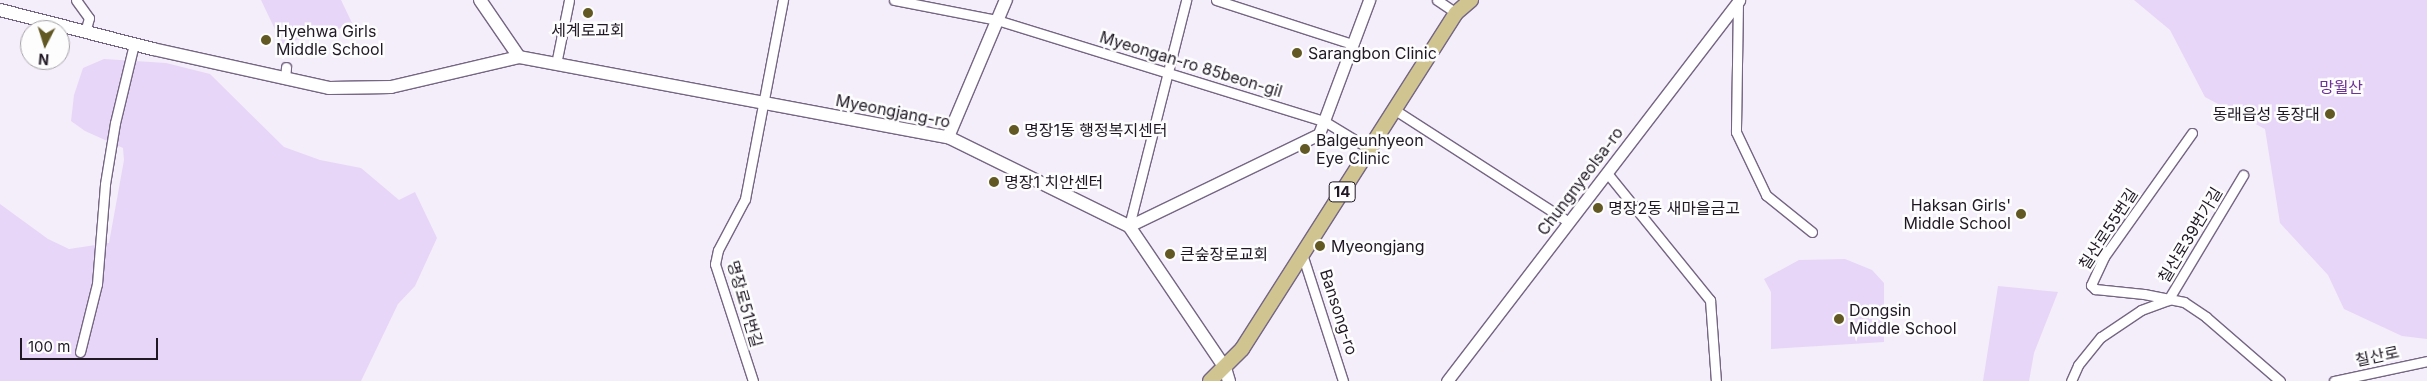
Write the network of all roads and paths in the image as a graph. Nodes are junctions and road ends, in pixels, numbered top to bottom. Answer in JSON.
{"nodes":[{"id":1,"x":76,"y":0,"type":"edge"},
{"id":2,"x":480,"y":0,"type":"edge"},
{"id":3,"x":569,"y":0,"type":"edge"},
{"id":4,"x":783,"y":0,"type":"edge"},
{"id":5,"x":894,"y":0,"type":"edge"},
{"id":6,"x":1006,"y":0,"type":"edge"},
{"id":7,"x":1186,"y":0,"type":"edge"},
{"id":8,"x":1216,"y":0,"type":"edge"},
{"id":9,"x":1369,"y":0,"type":"edge"},
{"id":10,"x":1437,"y":0,"type":"edge"},
{"id":11,"x":1471,"y":0,"type":"edge"},
{"id":12,"x":1739,"y":1,"type":"edge"},
{"id":13,"x":0,"y":10,"type":"edge"},
{"id":14,"x":1456,"y":13,"type":"junction"},
{"id":15,"x":998,"y":20,"type":"junction"},
{"id":16,"x":86,"y":32,"type":"junction"},
{"id":17,"x":134,"y":44,"type":"junction"},
{"id":18,"x":1352,"y":44,"type":"junction"},
{"id":19,"x":519,"y":57,"type":"junction"},
{"id":20,"x":556,"y":64,"type":"junction"},
{"id":21,"x":1167,"y":72,"type":"junction"},
{"id":22,"x":764,"y":102,"type":"junction"},
{"id":23,"x":1395,"y":110,"type":"junction"},
{"id":24,"x":1324,"y":121,"type":"junction"},
{"id":25,"x":2192,"y":133,"type":"dead end"},
{"id":26,"x":948,"y":137,"type":"junction"},
{"id":27,"x":1370,"y":148,"type":"junction"},
{"id":28,"x":1607,"y":173,"type":"junction"},
{"id":29,"x":2243,"y":175,"type":"dead end"},
{"id":30,"x":1569,"y":222,"type":"junction"},
{"id":31,"x":1129,"y":226,"type":"junction"},
{"id":32,"x":1812,"y":232,"type":"dead end"},
{"id":33,"x":1302,"y":254,"type":"junction"},
{"id":34,"x":2168,"y":300,"type":"junction"},
{"id":35,"x":80,"y":352,"type":"dead end"},
{"id":36,"x":2427,"y":361,"type":"edge"},
{"id":37,"x":1227,"y":374,"type":"edge"},
{"id":38,"x":753,"y":381,"type":"edge"},
{"id":39,"x":1210,"y":381,"type":"edge"},
{"id":40,"x":1343,"y":381,"type":"edge"},
{"id":41,"x":1448,"y":381,"type":"edge"},
{"id":42,"x":1716,"y":381,"type":"edge"},
{"id":43,"x":2071,"y":381,"type":"edge"},
{"id":44,"x":2280,"y":381,"type":"edge"},
{"id":45,"x":2334,"y":381,"type":"edge"}],
"edges":[{"from":1,"to":16,"type":"street"},
{"from":2,"to":19,"type":"main road"},
{"from":3,"to":20,"type":"street"},
{"from":4,"to":22,"type":"street","name":"명장로51번길"},
{"from":5,"to":15,"type":"street","name":"Myeongan-ro 85beon-gil"},
{"from":6,"to":15,"type":"main road"},
{"from":7,"to":21,"type":"street"},
{"from":8,"to":18,"type":"street"},
{"from":9,"to":18,"type":"street"},
{"from":10,"to":14,"type":"street"},
{"from":11,"to":14,"type":"main road","name":"Bansong-ro","number":"14"},
{"from":12,"to":28,"type":"street","name":"Chungnyeolsa-ro"},
{"from":12,"to":32,"type":"street"},
{"from":13,"to":16,"type":"main road"},
{"from":14,"to":23,"type":"main road","name":"Bansong-ro","number":"14"},
{"from":15,"to":21,"type":"street","name":"Myeongan-ro 85beon-gil"},
{"from":15,"to":26,"type":"main road"},
{"from":16,"to":17,"type":"main road"},
{"from":17,"to":19,"type":"main road"},
{"from":17,"to":35,"type":"street"},
{"from":18,"to":24,"type":"street"},
{"from":19,"to":20,"type":"main road","name":"Myeongjang-ro"},
{"from":20,"to":22,"type":"main road","name":"Myeongjang-ro"},
{"from":21,"to":24,"type":"street","name":"Myeongan-ro 85beon-gil"},
{"from":21,"to":31,"type":"street"},
{"from":22,"to":26,"type":"main road","name":"Myeongjang-ro"},
{"from":22,"to":38,"type":"street","name":"명장로51번길"},
{"from":23,"to":27,"type":"main road","name":"Bansong-ro","number":"14"},
{"from":23,"to":30,"type":"street"},
{"from":24,"to":27,"type":"street","name":"Myeongan-ro 85beon-gil"},
{"from":24,"to":31,"type":"street"},
{"from":25,"to":34,"type":"street","name":"칠산로55번길"},
{"from":26,"to":31,"type":"main road","name":"Myeongjang-ro"},
{"from":27,"to":33,"type":"main road","name":"Bansong-ro","number":"14"},
{"from":28,"to":30,"type":"street","name":"Chungnyeolsa-ro"},
{"from":28,"to":42,"type":"street"},
{"from":29,"to":34,"type":"street","name":"칠산로39번가길"},
{"from":30,"to":41,"type":"street","name":"Chungnyeolsa-ro"},
{"from":31,"to":37,"type":"main road","name":"Myeongjang-ro"},
{"from":33,"to":37,"type":"main road","name":"Bansong-ro","number":"14"},
{"from":33,"to":40,"type":"street","name":"Bansong-ro"},
{"from":34,"to":43,"type":"street","name":"칠산로39번가길"},
{"from":34,"to":44,"type":"street","name":"칠산로55번길"},
{"from":36,"to":45,"type":"street","name":"칠산로"},
{"from":37,"to":39,"type":"main road","name":"Bansong-ro","number":"14"}]}
